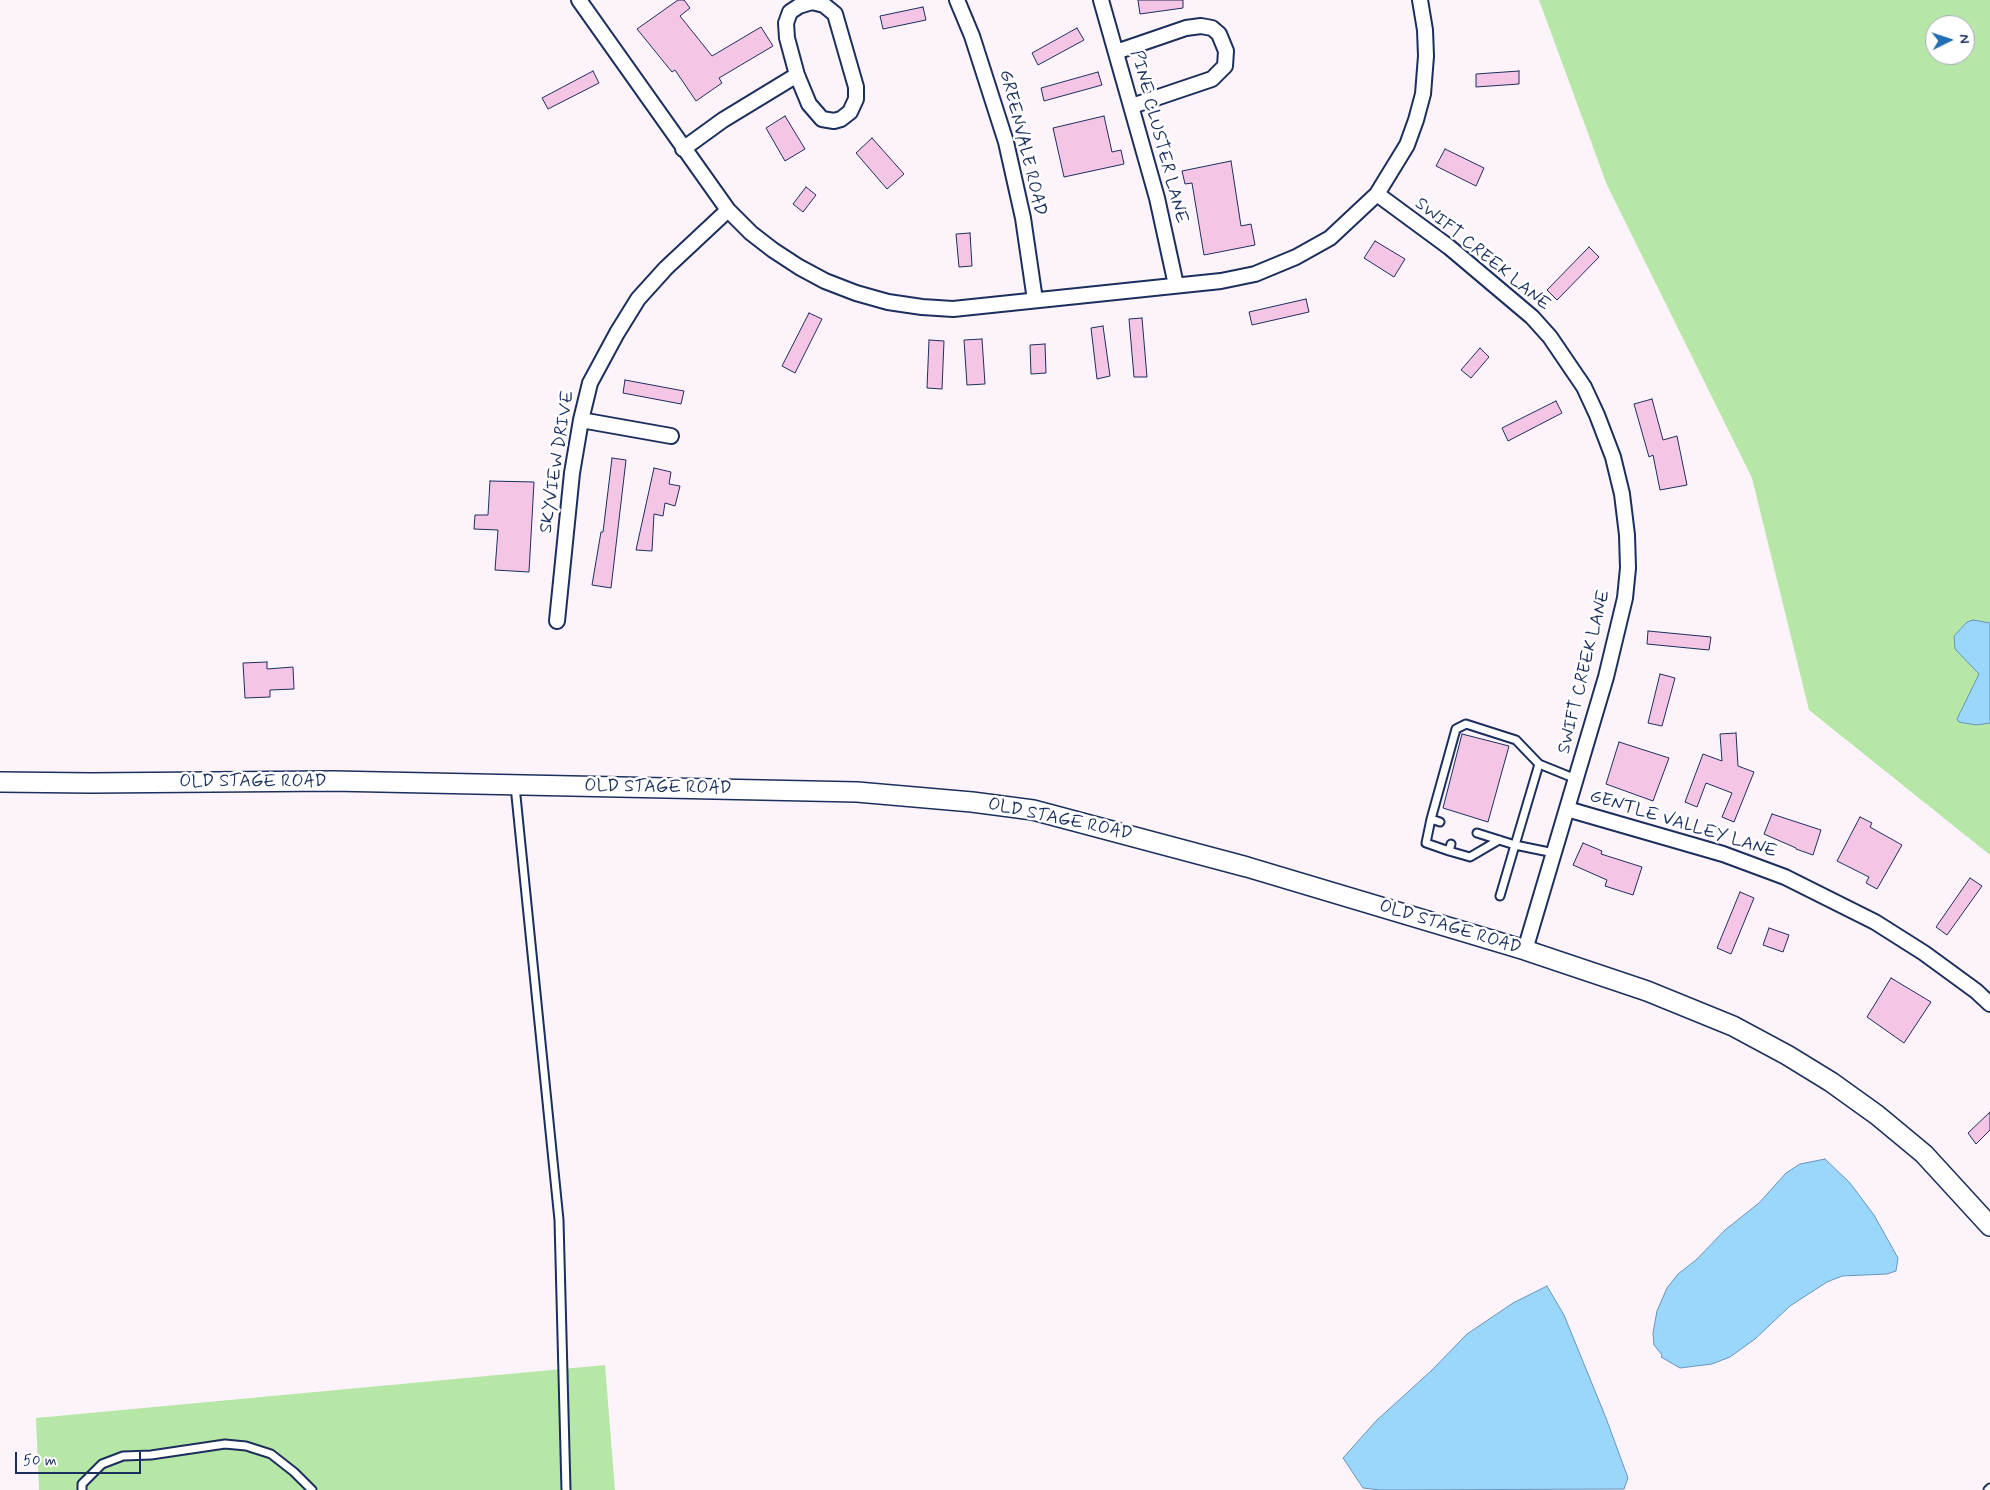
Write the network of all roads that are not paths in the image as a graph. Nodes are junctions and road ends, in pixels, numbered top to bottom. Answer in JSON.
{"nodes":[{"id":1,"x":580,"y":0,"type":"edge"},
{"id":2,"x":957,"y":0,"type":"edge"},
{"id":3,"x":1101,"y":0,"type":"edge"},
{"id":4,"x":1420,"y":0,"type":"edge"},
{"id":5,"x":1116,"y":52,"type":"junction"},
{"id":6,"x":797,"y":75,"type":"junction"},
{"id":7,"x":1132,"y":106,"type":"junction"},
{"id":8,"x":684,"y":149,"type":"junction"},
{"id":9,"x":1377,"y":194,"type":"junction"},
{"id":10,"x":728,"y":210,"type":"junction"},
{"id":11,"x":1176,"y":285,"type":"junction"},
{"id":12,"x":1035,"y":300,"type":"junction"},
{"id":13,"x":581,"y":420,"type":"junction"},
{"id":14,"x":671,"y":436,"type":"dead end"},
{"id":15,"x":556,"y":621,"type":"dead end"},
{"id":16,"x":1539,"y":764,"type":"junction"},
{"id":17,"x":1576,"y":779,"type":"junction"},
{"id":18,"x":0,"y":782,"type":"edge"},
{"id":19,"x":515,"y":785,"type":"junction"},
{"id":20,"x":1567,"y":809,"type":"junction"},
{"id":21,"x":1431,"y":820,"type":"junction"},
{"id":22,"x":1440,"y":822,"type":"dead end"},
{"id":23,"x":1477,"y":834,"type":"dead end"},
{"id":24,"x":1499,"y":840,"type":"junction"},
{"id":25,"x":1515,"y":845,"type":"junction"},
{"id":26,"x":1554,"y":853,"type":"junction"},
{"id":27,"x":1500,"y":896,"type":"dead end"},
{"id":28,"x":1525,"y":950,"type":"junction"},
{"id":29,"x":1990,"y":1004,"type":"edge"},
{"id":30,"x":1990,"y":1226,"type":"edge"},
{"id":31,"x":82,"y":1490,"type":"edge"},
{"id":32,"x":312,"y":1490,"type":"edge"},
{"id":33,"x":566,"y":1490,"type":"edge"}],
"edges":[{"from":1,"to":8,"type":"street"},
{"from":2,"to":12,"type":"street","name":"GREENVALE ROAD"},
{"from":3,"to":5,"type":"street","name":"PINE CLUSTER LANE"},
{"from":4,"to":9,"type":"street"},
{"from":5,"to":7,"type":"street","name":"PINE CLUSTER LANE"},
{"from":5,"to":7,"type":"street"},
{"from":6,"to":6,"type":"street"},
{"from":6,"to":8,"type":"street"},
{"from":7,"to":11,"type":"street","name":"PINE CLUSTER LANE"},
{"from":8,"to":10,"type":"street"},
{"from":9,"to":11,"type":"street"},
{"from":9,"to":17,"type":"street","name":"SWIFT CREEK LANE"},
{"from":10,"to":12,"type":"street"},
{"from":10,"to":13,"type":"street","name":"SKYVIEW DRIVE"},
{"from":11,"to":12,"type":"street"},
{"from":13,"to":14,"type":"street"},
{"from":13,"to":15,"type":"street","name":"SKYVIEW DRIVE"},
{"from":16,"to":17,"type":"lane"},
{"from":16,"to":21,"type":"lane"},
{"from":16,"to":25,"type":"lane"},
{"from":17,"to":20,"type":"street","name":"SWIFT CREEK LANE"},
{"from":18,"to":19,"type":"main road","name":"OLD STAGE ROAD"},
{"from":19,"to":28,"type":"main road","name":"OLD STAGE ROAD"},
{"from":19,"to":33,"type":"lane"},
{"from":20,"to":26,"type":"street","name":"SWIFT CREEK LANE"},
{"from":20,"to":29,"type":"street","name":"GENTLE VALLEY LANE"},
{"from":21,"to":22,"type":"lane"},
{"from":21,"to":24,"type":"lane"},
{"from":23,"to":24,"type":"lane"},
{"from":24,"to":25,"type":"lane"},
{"from":25,"to":26,"type":"lane"},
{"from":25,"to":27,"type":"lane"},
{"from":26,"to":28,"type":"street","name":"SWIFT CREEK LANE"},
{"from":28,"to":30,"type":"main road","name":"OLD STAGE ROAD"},
{"from":31,"to":32,"type":"lane"}]}
